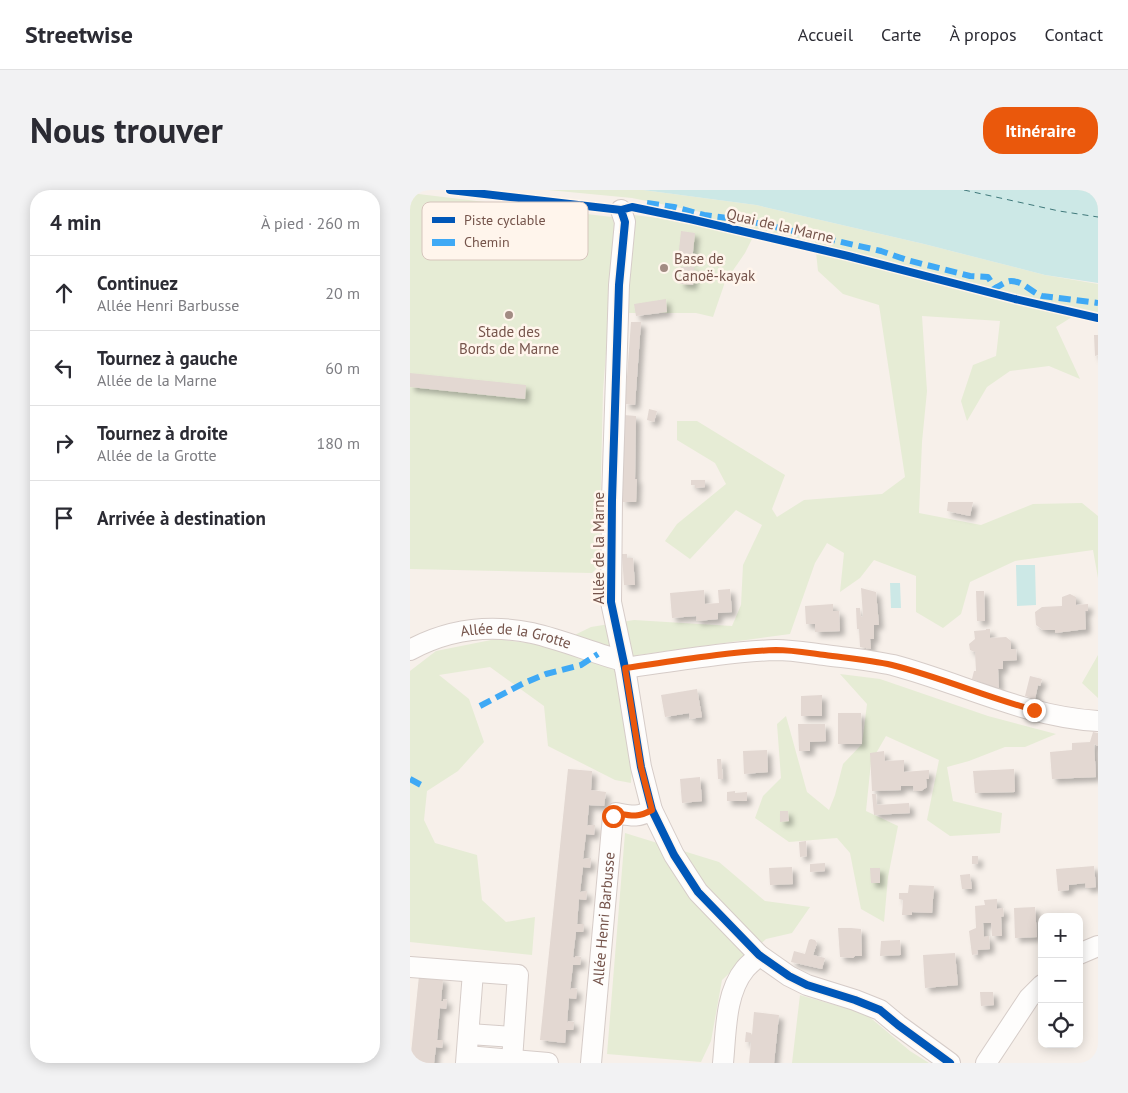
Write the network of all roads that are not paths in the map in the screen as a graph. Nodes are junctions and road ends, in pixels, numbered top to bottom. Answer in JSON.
{"nodes":[{"id":1,"x":621,"y":210,"type":"dead end"},
{"id":2,"x":410,"y":650,"type":"edge"},
{"id":3,"x":624,"y":665,"type":"junction"},
{"id":4,"x":1098,"y":721,"type":"edge"},
{"id":5,"x":652,"y":810,"type":"junction"},
{"id":6,"x":1098,"y":946,"type":"edge"},
{"id":7,"x":1083,"y":952,"type":"edge"},
{"id":8,"x":759,"y":955,"type":"junction"},
{"id":9,"x":410,"y":967,"type":"edge"},
{"id":10,"x":473,"y":972,"type":"junction"},
{"id":11,"x":1038,"y":989,"type":"edge"},
{"id":12,"x":469,"y":1034,"type":"junction"},
{"id":13,"x":512,"y":1037,"type":"junction"},
{"id":14,"x":467,"y":1060,"type":"edge"},
{"id":15,"x":512,"y":1060,"type":"junction"},
{"id":16,"x":548,"y":1063,"type":"edge"},
{"id":17,"x":591,"y":1063,"type":"edge"},
{"id":18,"x":723,"y":1063,"type":"edge"},
{"id":19,"x":950,"y":1063,"type":"edge"},
{"id":20,"x":986,"y":1063,"type":"edge"}],
"edges":[{"from":1,"to":3,"type":"street","name":"Allée de la Marne"},
{"from":2,"to":3,"type":"street","name":"Allée de la Grotte"},
{"from":3,"to":4,"type":"street","name":"Allée de la Grotte"},
{"from":3,"to":5,"type":"street","name":"Allée de la Marne"},
{"from":5,"to":8,"type":"street","name":"Allée de la Marne"},
{"from":5,"to":17,"type":"street","name":"Allée Henri Barbusse"},
{"from":6,"to":7,"type":"street"},
{"from":8,"to":18,"type":"street"},
{"from":8,"to":19,"type":"street","name":"Allée de la Marne"},
{"from":9,"to":10,"type":"street"},
{"from":10,"to":12,"type":"street"},
{"from":10,"to":13,"type":"street"},
{"from":11,"to":20,"type":"street"},
{"from":12,"to":13,"type":"street"},
{"from":12,"to":14,"type":"street"},
{"from":13,"to":15,"type":"street"},
{"from":14,"to":15,"type":"street"},
{"from":15,"to":16,"type":"street"}]}
